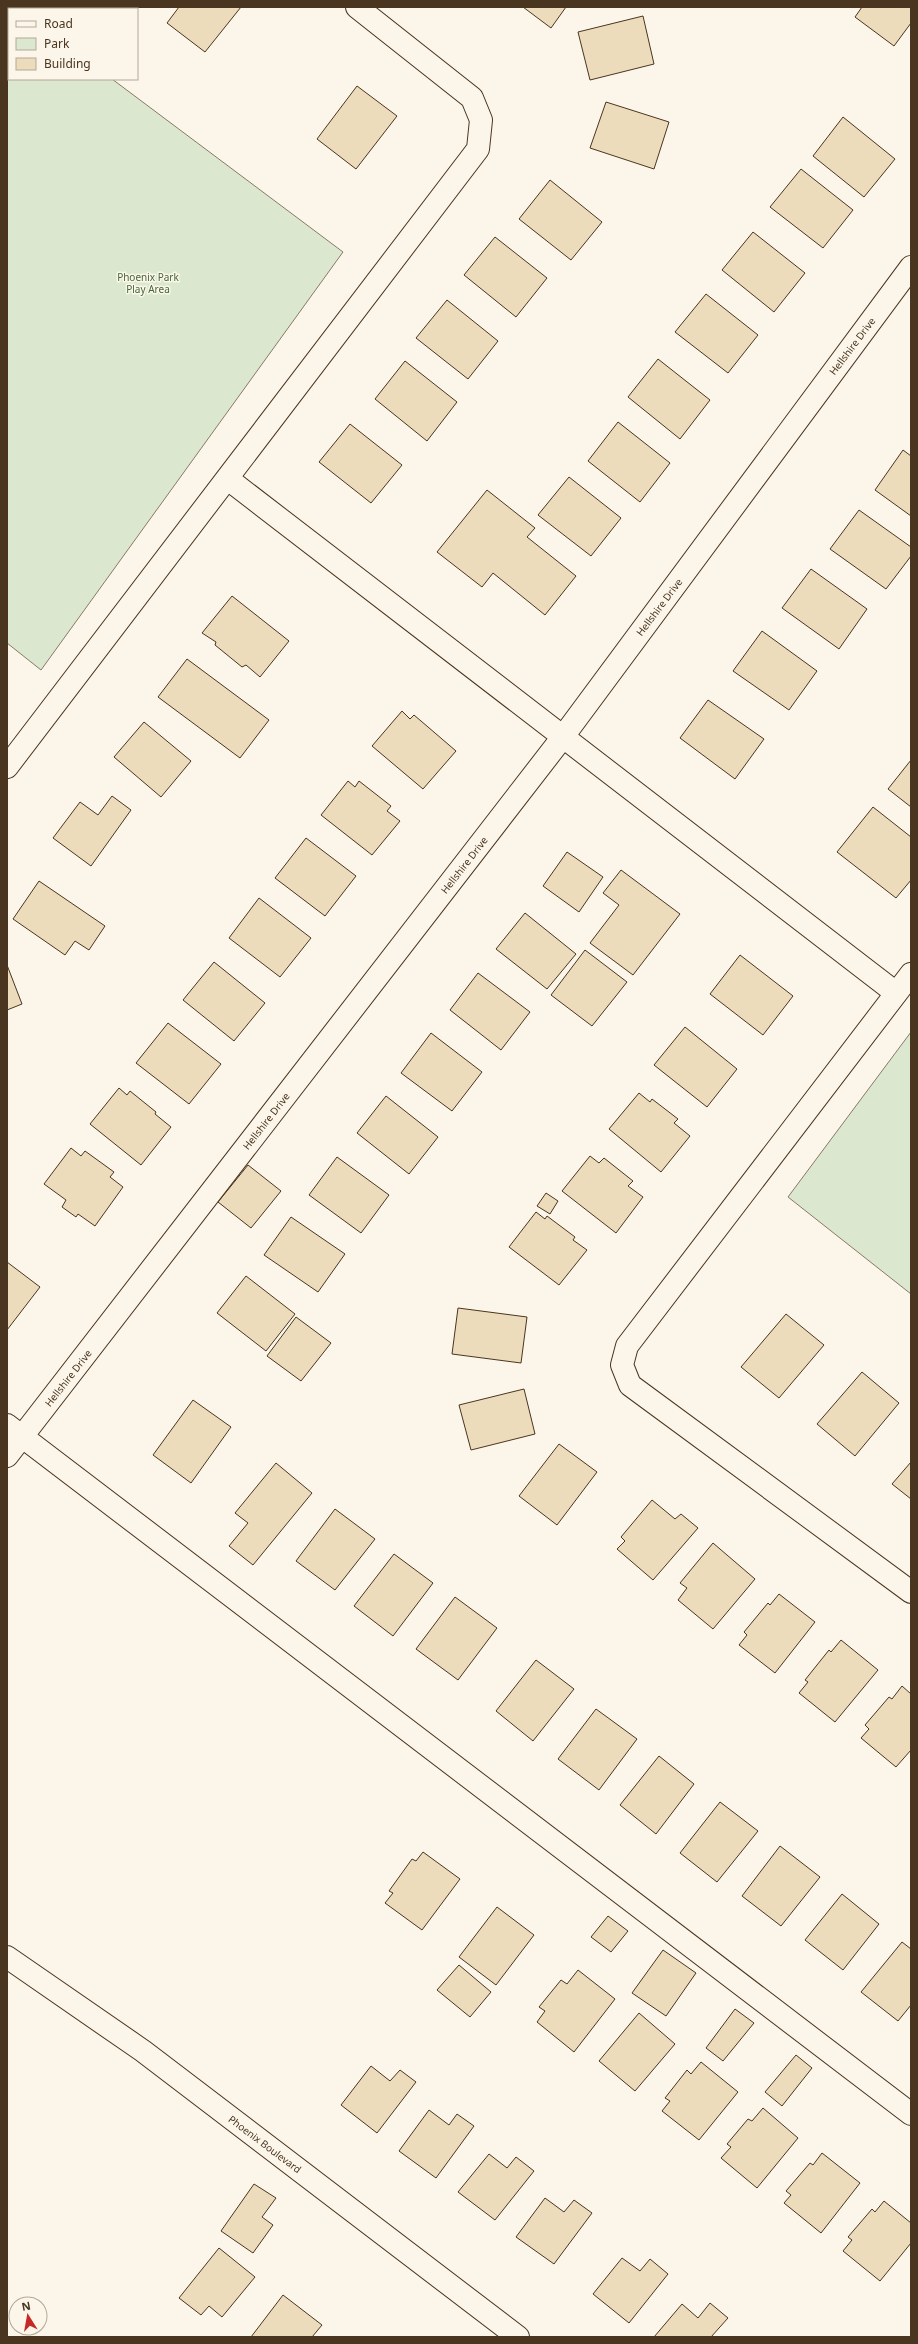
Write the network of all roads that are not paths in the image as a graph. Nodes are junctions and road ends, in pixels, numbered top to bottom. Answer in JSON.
{"nodes":[{"id":1,"x":357,"y":7,"type":"edge"},
{"id":2,"x":911,"y":267,"type":"edge"},
{"id":3,"x":228,"y":479,"type":"junction"},
{"id":4,"x":562,"y":738,"type":"junction"},
{"id":5,"x":7,"y":768,"type":"edge"},
{"id":6,"x":911,"y":974,"type":"edge"},
{"id":7,"x":896,"y":993,"type":"junction"},
{"id":8,"x":15,"y":1430,"type":"edge"},
{"id":9,"x":7,"y":1456,"type":"edge"},
{"id":10,"x":911,"y":1592,"type":"edge"},
{"id":11,"x":7,"y":1957,"type":"edge"},
{"id":12,"x":911,"y":2114,"type":"edge"},
{"id":13,"x":518,"y":2337,"type":"edge"}],
"edges":[{"from":1,"to":3,"type":"street"},
{"from":2,"to":4,"type":"street","name":"Hellshire Drive"},
{"from":3,"to":4,"type":"street"},
{"from":3,"to":5,"type":"street"},
{"from":4,"to":7,"type":"street"},
{"from":4,"to":8,"type":"street","name":"Hellshire Drive"},
{"from":6,"to":7,"type":"street"},
{"from":7,"to":10,"type":"street"},
{"from":8,"to":9,"type":"street","name":"Hellshire Drive"},
{"from":8,"to":12,"type":"street"},
{"from":11,"to":13,"type":"street","name":"Phoenix Boulevard"}]}
